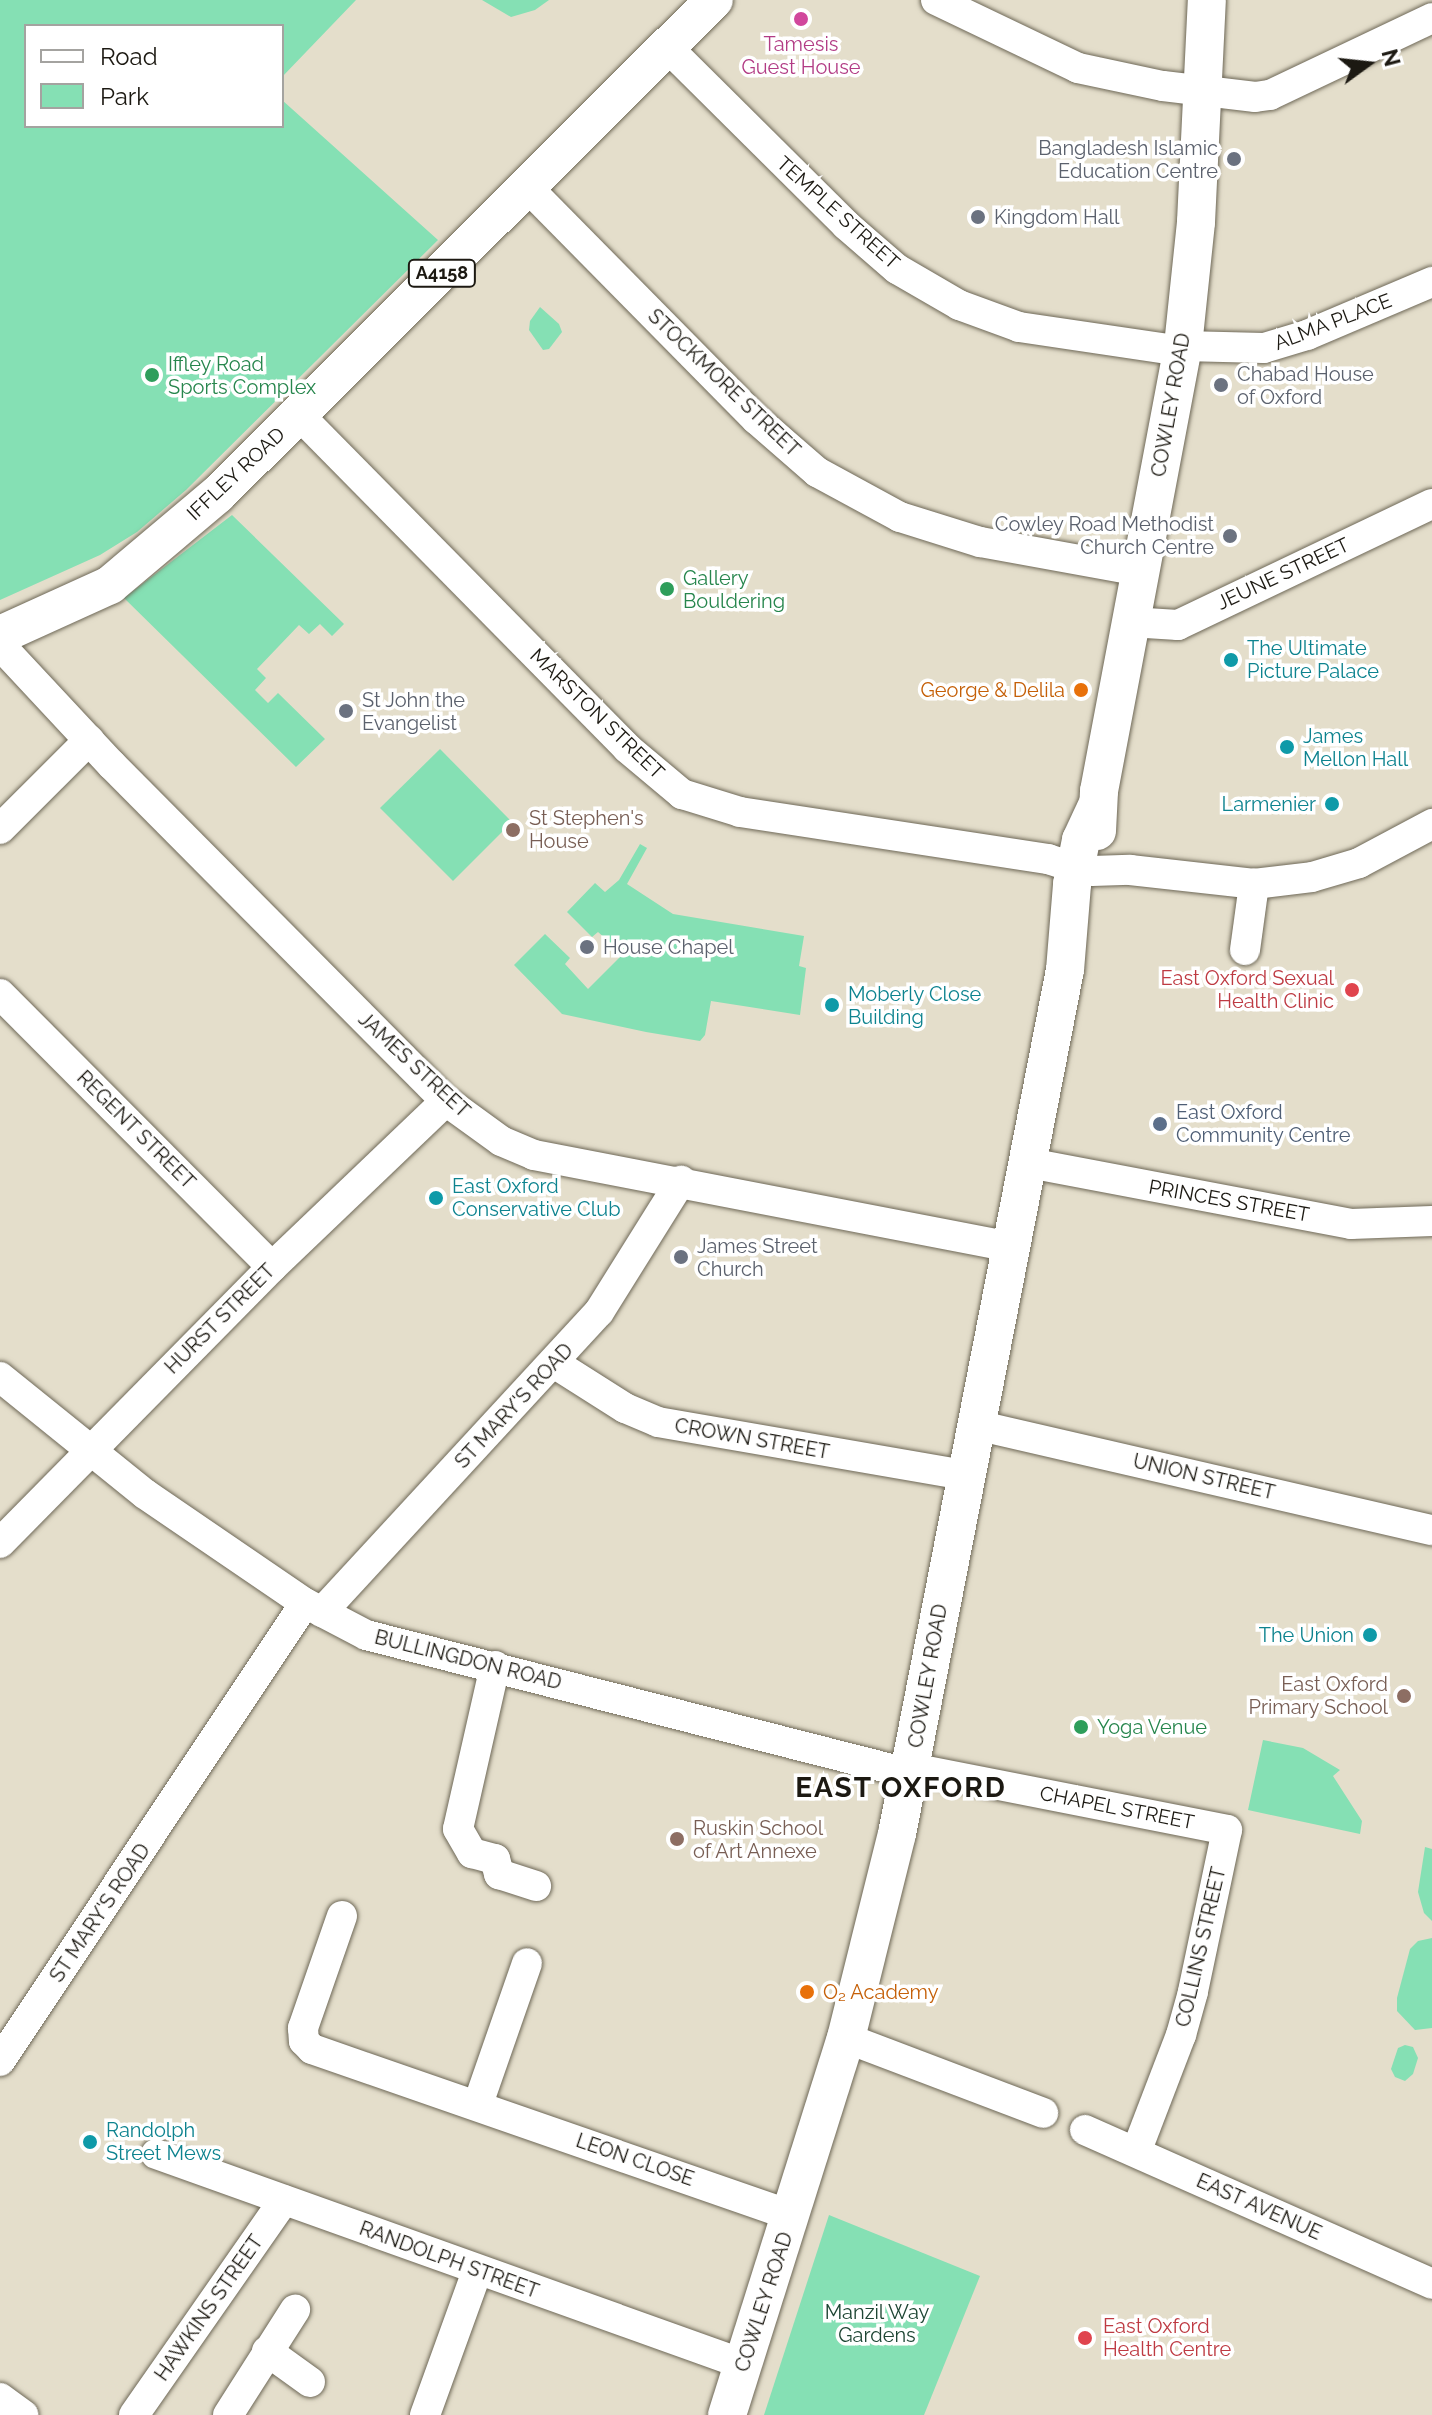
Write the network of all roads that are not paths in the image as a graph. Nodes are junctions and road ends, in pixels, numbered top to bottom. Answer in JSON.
{"nodes":[{"id":1,"x":714,"y":0,"type":"edge"},
{"id":2,"x":936,"y":0,"type":"edge"},
{"id":3,"x":1207,"y":0,"type":"edge"},
{"id":4,"x":1432,"y":18,"type":"edge"},
{"id":5,"x":668,"y":48,"type":"junction"},
{"id":6,"x":1201,"y":90,"type":"junction"},
{"id":7,"x":528,"y":188,"type":"junction"},
{"id":8,"x":1432,"y":282,"type":"edge"},
{"id":9,"x":1182,"y":348,"type":"junction"},
{"id":10,"x":299,"y":415,"type":"junction"},
{"id":11,"x":1432,"y":504,"type":"edge"},
{"id":12,"x":1140,"y":571,"type":"junction"},
{"id":13,"x":1130,"y":622,"type":"junction"},
{"id":14,"x":0,"y":635,"type":"edge"},
{"id":15,"x":0,"y":645,"type":"edge"},
{"id":16,"x":89,"y":740,"type":"junction"},
{"id":17,"x":1432,"y":824,"type":"edge"},
{"id":18,"x":0,"y":829,"type":"edge"},
{"id":19,"x":1084,"y":870,"type":"junction"},
{"id":20,"x":1254,"y":884,"type":"junction"},
{"id":21,"x":1245,"y":950,"type":"dead end"},
{"id":22,"x":0,"y":994,"type":"edge"},
{"id":23,"x":446,"y":1101,"type":"junction"},
{"id":24,"x":1029,"y":1163,"type":"junction"},
{"id":25,"x":681,"y":1181,"type":"junction"},
{"id":26,"x":1432,"y":1221,"type":"edge"},
{"id":27,"x":1011,"y":1247,"type":"junction"},
{"id":28,"x":272,"y":1267,"type":"junction"},
{"id":29,"x":554,"y":1363,"type":"junction"},
{"id":30,"x":0,"y":1377,"type":"edge"},
{"id":31,"x":976,"y":1425,"type":"junction"},
{"id":32,"x":90,"y":1450,"type":"junction"},
{"id":33,"x":965,"y":1475,"type":"junction"},
{"id":34,"x":1432,"y":1530,"type":"edge"},
{"id":35,"x":0,"y":1543,"type":"edge"},
{"id":36,"x":314,"y":1608,"type":"junction"},
{"id":37,"x":495,"y":1666,"type":"junction"},
{"id":38,"x":912,"y":1771,"type":"junction"},
{"id":39,"x":1227,"y":1830,"type":"joint"},
{"id":40,"x":536,"y":1886,"type":"dead end"},
{"id":41,"x":342,"y":1916,"type":"dead end"},
{"id":42,"x":527,"y":1963,"type":"dead end"},
{"id":43,"x":846,"y":2038,"type":"junction"},
{"id":44,"x":0,"y":2061,"type":"edge"},
{"id":45,"x":478,"y":2104,"type":"junction"},
{"id":46,"x":1043,"y":2113,"type":"dead end"},
{"id":47,"x":1085,"y":2130,"type":"dead end"},
{"id":48,"x":1136,"y":2152,"type":"junction"},
{"id":49,"x":156,"y":2154,"type":"dead end"},
{"id":50,"x":284,"y":2200,"type":"junction"},
{"id":51,"x":793,"y":2216,"type":"junction"},
{"id":52,"x":477,"y":2271,"type":"junction"},
{"id":53,"x":1432,"y":2284,"type":"edge"},
{"id":54,"x":295,"y":2310,"type":"dead end"},
{"id":55,"x":267,"y":2351,"type":"junction"},
{"id":56,"x":743,"y":2364,"type":"junction"},
{"id":57,"x":310,"y":2382,"type":"dead end"},
{"id":58,"x":0,"y":2398,"type":"edge"},
{"id":59,"x":23,"y":2415,"type":"edge"},
{"id":60,"x":134,"y":2415,"type":"edge"},
{"id":61,"x":228,"y":2415,"type":"edge"},
{"id":62,"x":425,"y":2415,"type":"edge"},
{"id":63,"x":728,"y":2415,"type":"edge"}],
"edges":[{"from":1,"to":5,"type":"main road","name":"IFFLEY ROAD","number":"A4158"},
{"from":2,"to":6,"type":"street"},
{"from":3,"to":6,"type":"main road","name":"COWLEY ROAD"},
{"from":4,"to":6,"type":"street"},
{"from":5,"to":7,"type":"main road","name":"IFFLEY ROAD","number":"A4158"},
{"from":5,"to":9,"type":"street","name":"TEMPLE STREET"},
{"from":6,"to":9,"type":"main road","name":"COWLEY ROAD"},
{"from":7,"to":10,"type":"main road","name":"IFFLEY ROAD","number":"A4158"},
{"from":7,"to":12,"type":"street","name":"STOCKMORE STREET"},
{"from":8,"to":9,"type":"street","name":"ALMA PLACE"},
{"from":9,"to":12,"type":"main road","name":"COWLEY ROAD"},
{"from":10,"to":14,"type":"main road","name":"IFFLEY ROAD","number":"A4158"},
{"from":10,"to":19,"type":"street","name":"MARSTON STREET"},
{"from":11,"to":13,"type":"street","name":"JEUNE STREET"},
{"from":12,"to":13,"type":"main road","name":"COWLEY ROAD"},
{"from":13,"to":19,"type":"main road","name":"COWLEY ROAD"},
{"from":15,"to":16,"type":"street","name":"JAMES STREET"},
{"from":16,"to":18,"type":"street"},
{"from":16,"to":23,"type":"street","name":"JAMES STREET"},
{"from":17,"to":20,"type":"street","name":"MARSTON STREET"},
{"from":19,"to":20,"type":"street","name":"MARSTON STREET"},
{"from":19,"to":24,"type":"main road","name":"COWLEY ROAD"},
{"from":20,"to":21,"type":"street"},
{"from":22,"to":28,"type":"street","name":"REGENT STREET"},
{"from":23,"to":25,"type":"street","name":"JAMES STREET"},
{"from":23,"to":28,"type":"street","name":"HURST STREET"},
{"from":24,"to":26,"type":"street","name":"PRINCES STREET"},
{"from":24,"to":27,"type":"main road","name":"COWLEY ROAD"},
{"from":25,"to":27,"type":"street","name":"JAMES STREET"},
{"from":25,"to":29,"type":"street","name":"ST MARY'S ROAD"},
{"from":27,"to":31,"type":"main road","name":"COWLEY ROAD"},
{"from":28,"to":32,"type":"street","name":"HURST STREET"},
{"from":29,"to":33,"type":"street","name":"CROWN STREET"},
{"from":29,"to":36,"type":"street","name":"ST MARY'S ROAD"},
{"from":30,"to":32,"type":"street","name":"BULLINGDON ROAD"},
{"from":31,"to":33,"type":"main road","name":"COWLEY ROAD"},
{"from":31,"to":34,"type":"street","name":"UNION STREET"},
{"from":32,"to":35,"type":"street","name":"HURST STREET"},
{"from":32,"to":36,"type":"street","name":"BULLINGDON ROAD"},
{"from":33,"to":38,"type":"main road","name":"COWLEY ROAD"},
{"from":36,"to":37,"type":"street","name":"BULLINGDON ROAD"},
{"from":36,"to":44,"type":"street","name":"ST MARY'S ROAD"},
{"from":37,"to":38,"type":"street","name":"BULLINGDON ROAD"},
{"from":37,"to":40,"type":"street"},
{"from":38,"to":39,"type":"street","name":"CHAPEL STREET"},
{"from":38,"to":43,"type":"main road","name":"COWLEY ROAD"},
{"from":39,"to":48,"type":"street","name":"COLLINS STREET"},
{"from":41,"to":45,"type":"street","name":"LEON CLOSE"},
{"from":42,"to":45,"type":"street"},
{"from":43,"to":46,"type":"street"},
{"from":43,"to":51,"type":"main road","name":"COWLEY ROAD"},
{"from":45,"to":51,"type":"street","name":"LEON CLOSE"},
{"from":47,"to":48,"type":"street","name":"EAST AVENUE"},
{"from":48,"to":53,"type":"street","name":"EAST AVENUE"},
{"from":49,"to":50,"type":"street","name":"RANDOLPH STREET"},
{"from":50,"to":52,"type":"street","name":"RANDOLPH STREET"},
{"from":50,"to":60,"type":"street","name":"HAWKINS STREET"},
{"from":51,"to":56,"type":"main road","name":"COWLEY ROAD"},
{"from":52,"to":56,"type":"street","name":"RANDOLPH STREET"},
{"from":52,"to":62,"type":"street"},
{"from":54,"to":55,"type":"street"},
{"from":55,"to":57,"type":"street"},
{"from":55,"to":61,"type":"street"},
{"from":56,"to":63,"type":"main road","name":"COWLEY ROAD"},
{"from":58,"to":59,"type":"street"}]}
